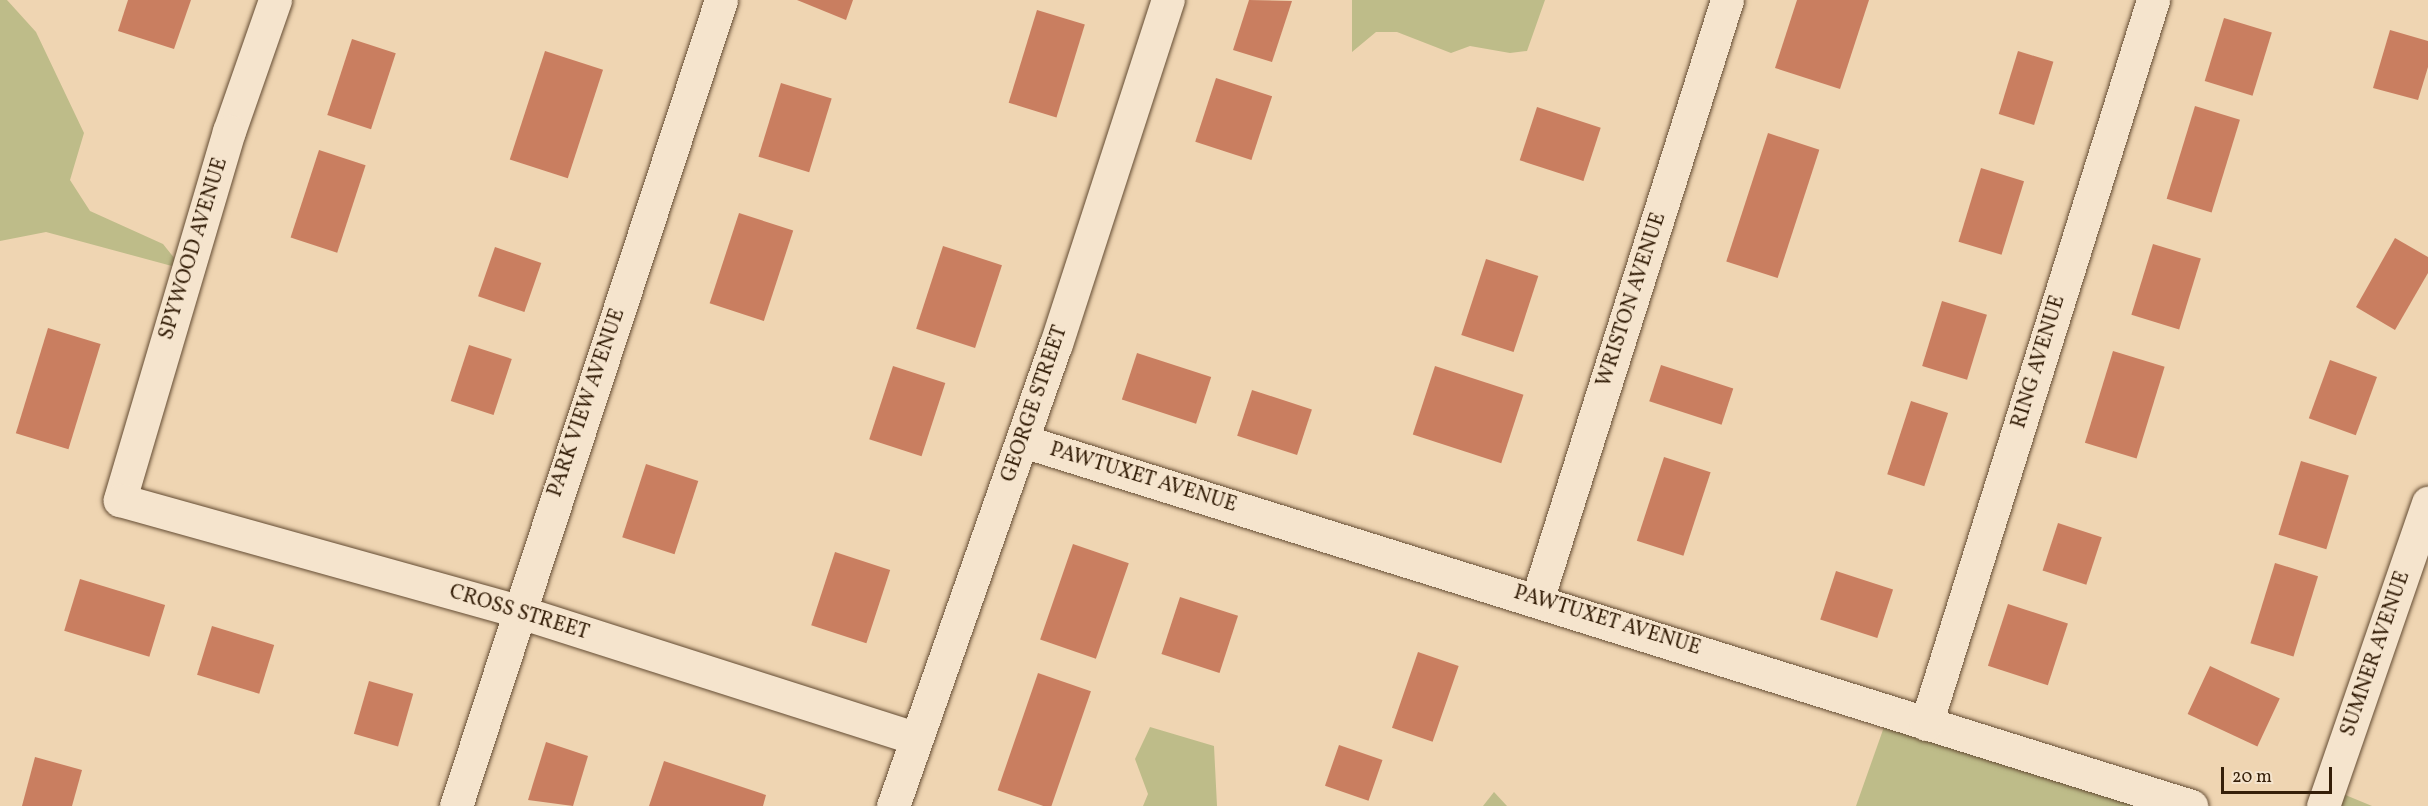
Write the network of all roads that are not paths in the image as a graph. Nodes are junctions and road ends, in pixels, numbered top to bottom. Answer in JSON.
{"nodes":[{"id":1,"x":275,"y":0,"type":"edge"},
{"id":2,"x":721,"y":0,"type":"edge"},
{"id":3,"x":1168,"y":0,"type":"edge"},
{"id":4,"x":1727,"y":0,"type":"edge"},
{"id":5,"x":2153,"y":0,"type":"edge"},
{"id":6,"x":1023,"y":441,"type":"junction"},
{"id":7,"x":120,"y":500,"type":"joint"},
{"id":8,"x":2428,"y":502,"type":"edge"},
{"id":9,"x":1537,"y":600,"type":"junction"},
{"id":10,"x":517,"y":611,"type":"junction"},
{"id":11,"x":1926,"y":724,"type":"junction"},
{"id":12,"x":915,"y":738,"type":"junction"},
{"id":13,"x":456,"y":806,"type":"edge"},
{"id":14,"x":893,"y":806,"type":"edge"},
{"id":15,"x":2191,"y":806,"type":"edge"},
{"id":16,"x":2323,"y":806,"type":"edge"}],
"edges":[{"from":1,"to":7,"type":"street","name":"SPYWOOD AVENUE"},
{"from":2,"to":10,"type":"street","name":"PARK VIEW AVENUE"},
{"from":3,"to":6,"type":"street","name":"GEORGE STREET"},
{"from":4,"to":9,"type":"street","name":"WRISTON AVENUE"},
{"from":5,"to":11,"type":"street","name":"RING AVENUE"},
{"from":6,"to":9,"type":"street","name":"PAWTUXET AVENUE"},
{"from":6,"to":12,"type":"street","name":"GEORGE STREET"},
{"from":7,"to":10,"type":"street","name":"CROSS STREET"},
{"from":8,"to":16,"type":"street","name":"SUMNER AVENUE"},
{"from":9,"to":11,"type":"street","name":"PAWTUXET AVENUE"},
{"from":10,"to":12,"type":"street","name":"CROSS STREET"},
{"from":10,"to":13,"type":"street","name":"PARK VIEW AVENUE"},
{"from":11,"to":15,"type":"street","name":"PAWTUXET AVENUE"},
{"from":12,"to":14,"type":"street","name":"GEORGE STREET"}]}
